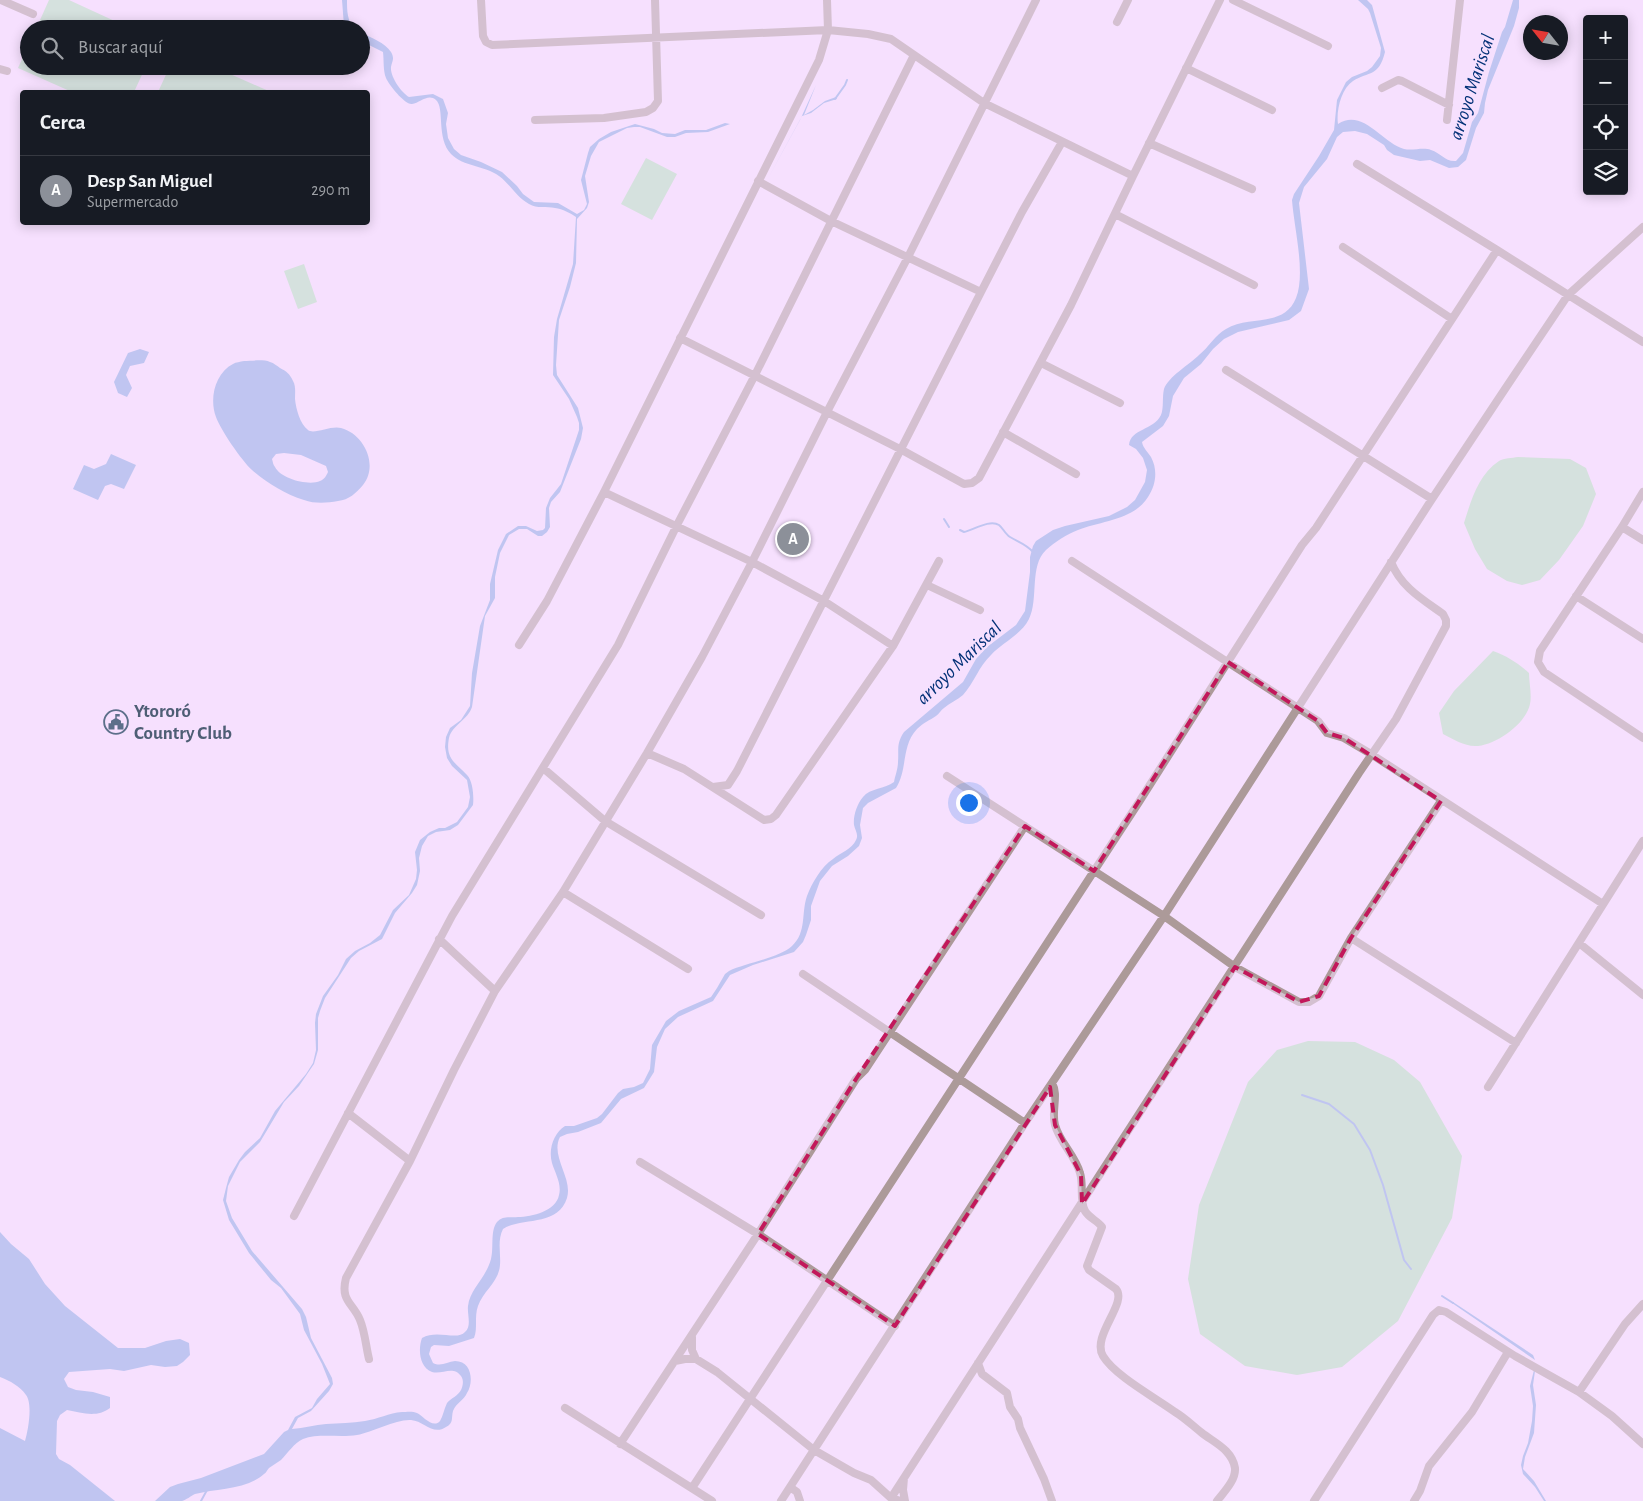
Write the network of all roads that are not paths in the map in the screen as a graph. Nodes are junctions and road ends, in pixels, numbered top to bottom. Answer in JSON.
{"nodes":[{"id":1,"x":1,"y":0,"type":"edge"},
{"id":2,"x":481,"y":0,"type":"edge"},
{"id":3,"x":655,"y":0,"type":"edge"},
{"id":4,"x":827,"y":0,"type":"edge"},
{"id":5,"x":1036,"y":0,"type":"edge"},
{"id":6,"x":1128,"y":0,"type":"edge"},
{"id":7,"x":1220,"y":0,"type":"edge"},
{"id":8,"x":1233,"y":0,"type":"edge"},
{"id":9,"x":1460,"y":0,"type":"edge"},
{"id":10,"x":33,"y":14,"type":"dead end"},
{"id":11,"x":1117,"y":22,"type":"dead end"},
{"id":12,"x":828,"y":30,"type":"junction"},
{"id":13,"x":657,"y":36,"type":"junction"},
{"id":14,"x":1328,"y":46,"type":"dead end"},
{"id":15,"x":914,"y":55,"type":"junction"},
{"id":16,"x":1186,"y":68,"type":"junction"},
{"id":17,"x":1382,"y":88,"type":"dead end"},
{"id":18,"x":984,"y":103,"type":"junction"},
{"id":19,"x":1449,"y":105,"type":"junction"},
{"id":20,"x":1272,"y":110,"type":"dead end"},
{"id":21,"x":535,"y":120,"type":"dead end"},
{"id":22,"x":1447,"y":120,"type":"dead end"},
{"id":23,"x":1062,"y":142,"type":"junction"},
{"id":24,"x":1149,"y":143,"type":"junction"},
{"id":25,"x":1357,"y":164,"type":"dead end"},
{"id":26,"x":1133,"y":176,"type":"junction"},
{"id":27,"x":758,"y":182,"type":"junction"},
{"id":28,"x":1252,"y":189,"type":"dead end"},
{"id":29,"x":1115,"y":214,"type":"junction"},
{"id":30,"x":831,"y":221,"type":"junction"},
{"id":31,"x":1643,"y":227,"type":"edge"},
{"id":32,"x":1343,"y":247,"type":"dead end"},
{"id":33,"x":1498,"y":250,"type":"junction"},
{"id":34,"x":908,"y":256,"type":"junction"},
{"id":35,"x":1254,"y":285,"type":"dead end"},
{"id":36,"x":981,"y":292,"type":"junction"},
{"id":37,"x":1568,"y":296,"type":"junction"},
{"id":38,"x":1452,"y":319,"type":"junction"},
{"id":39,"x":680,"y":338,"type":"junction"},
{"id":40,"x":1642,"y":339,"type":"edge"},
{"id":41,"x":1041,"y":363,"type":"junction"},
{"id":42,"x":1226,"y":370,"type":"dead end"},
{"id":43,"x":755,"y":375,"type":"junction"},
{"id":44,"x":1120,"y":403,"type":"dead end"},
{"id":45,"x":827,"y":412,"type":"junction"},
{"id":46,"x":1003,"y":432,"type":"junction"},
{"id":47,"x":900,"y":449,"type":"junction"},
{"id":48,"x":1362,"y":455,"type":"junction"},
{"id":49,"x":1076,"y":474,"type":"dead end"},
{"id":50,"x":604,"y":492,"type":"junction"},
{"id":51,"x":1643,"y":492,"type":"edge"},
{"id":52,"x":1432,"y":499,"type":"junction"},
{"id":53,"x":676,"y":525,"type":"junction"},
{"id":54,"x":1622,"y":527,"type":"junction"},
{"id":55,"x":1643,"y":540,"type":"edge"},
{"id":56,"x":939,"y":561,"type":"dead end"},
{"id":57,"x":1072,"y":561,"type":"dead end"},
{"id":58,"x":752,"y":562,"type":"junction"},
{"id":59,"x":1391,"y":562,"type":"junction"},
{"id":60,"x":927,"y":585,"type":"junction"},
{"id":61,"x":1576,"y":596,"type":"junction"},
{"id":62,"x":824,"y":601,"type":"junction"},
{"id":63,"x":980,"y":610,"type":"dead end"},
{"id":64,"x":1643,"y":639,"type":"edge"},
{"id":65,"x":519,"y":645,"type":"dead end"},
{"id":66,"x":893,"y":646,"type":"junction"},
{"id":67,"x":1228,"y":662,"type":"junction"},
{"id":68,"x":1297,"y":708,"type":"junction"},
{"id":69,"x":1643,"y":738,"type":"edge"},
{"id":70,"x":647,"y":752,"type":"junction"},
{"id":71,"x":1371,"y":754,"type":"junction"},
{"id":72,"x":543,"y":768,"type":"junction"},
{"id":73,"x":947,"y":776,"type":"dead end"},
{"id":74,"x":713,"y":787,"type":"junction"},
{"id":75,"x":1441,"y":801,"type":"junction"},
{"id":76,"x":605,"y":820,"type":"junction"},
{"id":77,"x":1025,"y":826,"type":"junction"},
{"id":78,"x":1643,"y":841,"type":"edge"},
{"id":79,"x":1104,"y":855,"type":"junction"},
{"id":80,"x":1084,"y":865,"type":"junction"},
{"id":81,"x":1094,"y":871,"type":"junction"},
{"id":82,"x":562,"y":892,"type":"junction"},
{"id":83,"x":1603,"y":904,"type":"junction"},
{"id":84,"x":761,"y":915,"type":"dead end"},
{"id":85,"x":1164,"y":916,"type":"junction"},
{"id":86,"x":1351,"y":938,"type":"junction"},
{"id":87,"x":439,"y":939,"type":"junction"},
{"id":88,"x":1579,"y":943,"type":"junction"},
{"id":89,"x":1235,"y":967,"type":"junction"},
{"id":90,"x":688,"y":969,"type":"dead end"},
{"id":91,"x":803,"y":974,"type":"dead end"},
{"id":92,"x":495,"y":991,"type":"junction"},
{"id":93,"x":1643,"y":995,"type":"edge"},
{"id":94,"x":890,"y":1031,"type":"junction"},
{"id":95,"x":1516,"y":1043,"type":"junction"},
{"id":96,"x":959,"y":1078,"type":"junction"},
{"id":97,"x":1052,"y":1083,"type":"junction"},
{"id":98,"x":1488,"y":1087,"type":"dead end"},
{"id":99,"x":348,"y":1113,"type":"junction"},
{"id":100,"x":1025,"y":1123,"type":"junction"},
{"id":101,"x":410,"y":1161,"type":"junction"},
{"id":102,"x":640,"y":1162,"type":"dead end"},
{"id":103,"x":1082,"y":1204,"type":"junction"},
{"id":104,"x":294,"y":1216,"type":"dead end"},
{"id":105,"x":758,"y":1234,"type":"junction"},
{"id":106,"x":828,"y":1280,"type":"junction"},
{"id":107,"x":1643,"y":1304,"type":"edge"},
{"id":108,"x":895,"y":1326,"type":"junction"},
{"id":109,"x":692,"y":1335,"type":"junction"},
{"id":110,"x":1508,"y":1352,"type":"junction"},
{"id":111,"x":369,"y":1359,"type":"dead end"},
{"id":112,"x":696,"y":1359,"type":"junction"},
{"id":113,"x":675,"y":1361,"type":"junction"},
{"id":114,"x":978,"y":1363,"type":"junction"},
{"id":115,"x":1578,"y":1392,"type":"junction"},
{"id":116,"x":751,"y":1398,"type":"junction"},
{"id":117,"x":565,"y":1408,"type":"dead end"},
{"id":118,"x":620,"y":1444,"type":"junction"},
{"id":119,"x":1643,"y":1444,"type":"edge"},
{"id":120,"x":814,"y":1450,"type":"junction"},
{"id":121,"x":904,"y":1476,"type":"junction"},
{"id":122,"x":790,"y":1487,"type":"junction"},
{"id":123,"x":692,"y":1488,"type":"junction"},
{"id":124,"x":890,"y":1498,"type":"junction"},
{"id":125,"x":712,"y":1501,"type":"edge"},
{"id":126,"x":781,"y":1501,"type":"edge"},
{"id":127,"x":800,"y":1501,"type":"edge"},
{"id":128,"x":901,"y":1501,"type":"edge"},
{"id":129,"x":905,"y":1501,"type":"edge"},
{"id":130,"x":1052,"y":1501,"type":"edge"},
{"id":131,"x":1217,"y":1501,"type":"edge"},
{"id":132,"x":1314,"y":1501,"type":"edge"},
{"id":133,"x":1414,"y":1501,"type":"edge"}],
"edges":[{"from":1,"to":10,"type":"street"},
{"from":2,"to":13,"type":"street"},
{"from":3,"to":13,"type":"street"},
{"from":4,"to":12,"type":"street"},
{"from":5,"to":18,"type":"street"},
{"from":6,"to":11,"type":"street"},
{"from":7,"to":16,"type":"street"},
{"from":8,"to":14,"type":"street"},
{"from":9,"to":19,"type":"street"},
{"from":12,"to":13,"type":"street"},
{"from":12,"to":15,"type":"street"},
{"from":12,"to":27,"type":"street"},
{"from":13,"to":21,"type":"street"},
{"from":15,"to":18,"type":"street"},
{"from":15,"to":30,"type":"street"},
{"from":16,"to":20,"type":"street"},
{"from":16,"to":24,"type":"street"},
{"from":17,"to":19,"type":"street"},
{"from":18,"to":23,"type":"street"},
{"from":18,"to":34,"type":"street"},
{"from":19,"to":22,"type":"street"},
{"from":23,"to":26,"type":"street"},
{"from":23,"to":36,"type":"street"},
{"from":24,"to":26,"type":"street"},
{"from":24,"to":28,"type":"street"},
{"from":25,"to":33,"type":"street"},
{"from":26,"to":29,"type":"street"},
{"from":27,"to":30,"type":"street"},
{"from":27,"to":39,"type":"street"},
{"from":29,"to":35,"type":"street"},
{"from":29,"to":41,"type":"street"},
{"from":30,"to":34,"type":"street"},
{"from":30,"to":43,"type":"street"},
{"from":31,"to":37,"type":"street"},
{"from":32,"to":38,"type":"street"},
{"from":33,"to":37,"type":"street"},
{"from":33,"to":38,"type":"street"},
{"from":34,"to":36,"type":"street"},
{"from":34,"to":45,"type":"street"},
{"from":36,"to":47,"type":"street"},
{"from":37,"to":40,"type":"street"},
{"from":37,"to":52,"type":"street"},
{"from":38,"to":48,"type":"street"},
{"from":39,"to":43,"type":"street"},
{"from":39,"to":50,"type":"street"},
{"from":41,"to":44,"type":"street"},
{"from":41,"to":46,"type":"street"},
{"from":42,"to":48,"type":"street"},
{"from":43,"to":45,"type":"street"},
{"from":43,"to":53,"type":"street"},
{"from":45,"to":47,"type":"street"},
{"from":45,"to":58,"type":"street"},
{"from":46,"to":47,"type":"street"},
{"from":46,"to":49,"type":"street"},
{"from":47,"to":62,"type":"street"},
{"from":48,"to":52,"type":"street"},
{"from":48,"to":67,"type":"street"},
{"from":50,"to":53,"type":"street"},
{"from":50,"to":65,"type":"street"},
{"from":51,"to":54,"type":"street"},
{"from":52,"to":59,"type":"street"},
{"from":53,"to":58,"type":"street"},
{"from":53,"to":72,"type":"street"},
{"from":54,"to":55,"type":"street"},
{"from":54,"to":61,"type":"street"},
{"from":56,"to":60,"type":"street"},
{"from":57,"to":67,"type":"street"},
{"from":58,"to":62,"type":"street"},
{"from":58,"to":70,"type":"street"},
{"from":59,"to":68,"type":"street"},
{"from":59,"to":71,"type":"street"},
{"from":60,"to":63,"type":"street"},
{"from":60,"to":66,"type":"street"},
{"from":61,"to":64,"type":"street"},
{"from":61,"to":69,"type":"street"},
{"from":62,"to":66,"type":"street"},
{"from":62,"to":74,"type":"street"},
{"from":66,"to":74,"type":"street"},
{"from":67,"to":68,"type":"street"},
{"from":67,"to":79,"type":"street"},
{"from":68,"to":71,"type":"street"},
{"from":68,"to":85,"type":"street"},
{"from":70,"to":74,"type":"street"},
{"from":70,"to":76,"type":"street"},
{"from":71,"to":75,"type":"street"},
{"from":71,"to":89,"type":"street"},
{"from":72,"to":76,"type":"street"},
{"from":72,"to":87,"type":"street"},
{"from":73,"to":77,"type":"street"},
{"from":75,"to":83,"type":"street"},
{"from":75,"to":86,"type":"street"},
{"from":76,"to":82,"type":"street"},
{"from":76,"to":84,"type":"street"},
{"from":77,"to":80,"type":"street"},
{"from":77,"to":94,"type":"street"},
{"from":78,"to":83,"type":"street"},
{"from":79,"to":80,"type":"street"},
{"from":79,"to":81,"type":"street"},
{"from":80,"to":81,"type":"street"},
{"from":81,"to":85,"type":"street"},
{"from":81,"to":96,"type":"street"},
{"from":82,"to":90,"type":"street"},
{"from":82,"to":92,"type":"street"},
{"from":83,"to":88,"type":"street"},
{"from":85,"to":89,"type":"street"},
{"from":85,"to":97,"type":"street"},
{"from":86,"to":89,"type":"street"},
{"from":86,"to":95,"type":"street"},
{"from":87,"to":92,"type":"street"},
{"from":87,"to":99,"type":"street"},
{"from":88,"to":93,"type":"street"},
{"from":88,"to":95,"type":"street"},
{"from":89,"to":103,"type":"street"},
{"from":91,"to":94,"type":"street"},
{"from":92,"to":101,"type":"street"},
{"from":94,"to":96,"type":"street"},
{"from":94,"to":105,"type":"street"},
{"from":95,"to":98,"type":"street"},
{"from":96,"to":100,"type":"street"},
{"from":96,"to":106,"type":"street"},
{"from":97,"to":100,"type":"street"},
{"from":97,"to":103,"type":"street"},
{"from":99,"to":101,"type":"street"},
{"from":99,"to":104,"type":"street"},
{"from":100,"to":108,"type":"street"},
{"from":101,"to":111,"type":"street"},
{"from":102,"to":105,"type":"street"},
{"from":103,"to":114,"type":"street"},
{"from":103,"to":131,"type":"street"},
{"from":105,"to":106,"type":"street"},
{"from":105,"to":109,"type":"street"},
{"from":106,"to":108,"type":"street"},
{"from":106,"to":116,"type":"street"},
{"from":107,"to":115,"type":"street"},
{"from":108,"to":120,"type":"street"},
{"from":109,"to":112,"type":"street"},
{"from":109,"to":113,"type":"street"},
{"from":110,"to":115,"type":"street"},
{"from":110,"to":132,"type":"street"},
{"from":110,"to":133,"type":"street"},
{"from":112,"to":113,"type":"street"},
{"from":112,"to":116,"type":"street"},
{"from":113,"to":118,"type":"street"},
{"from":114,"to":121,"type":"street"},
{"from":114,"to":130,"type":"street"},
{"from":115,"to":119,"type":"street"},
{"from":116,"to":120,"type":"street"},
{"from":116,"to":123,"type":"street"},
{"from":117,"to":118,"type":"street"},
{"from":118,"to":123,"type":"street"},
{"from":120,"to":122,"type":"street"},
{"from":120,"to":124,"type":"street"},
{"from":121,"to":124,"type":"street"},
{"from":121,"to":129,"type":"street"},
{"from":122,"to":126,"type":"street"},
{"from":122,"to":127,"type":"street"},
{"from":123,"to":125,"type":"street"},
{"from":124,"to":128,"type":"street"}]}
